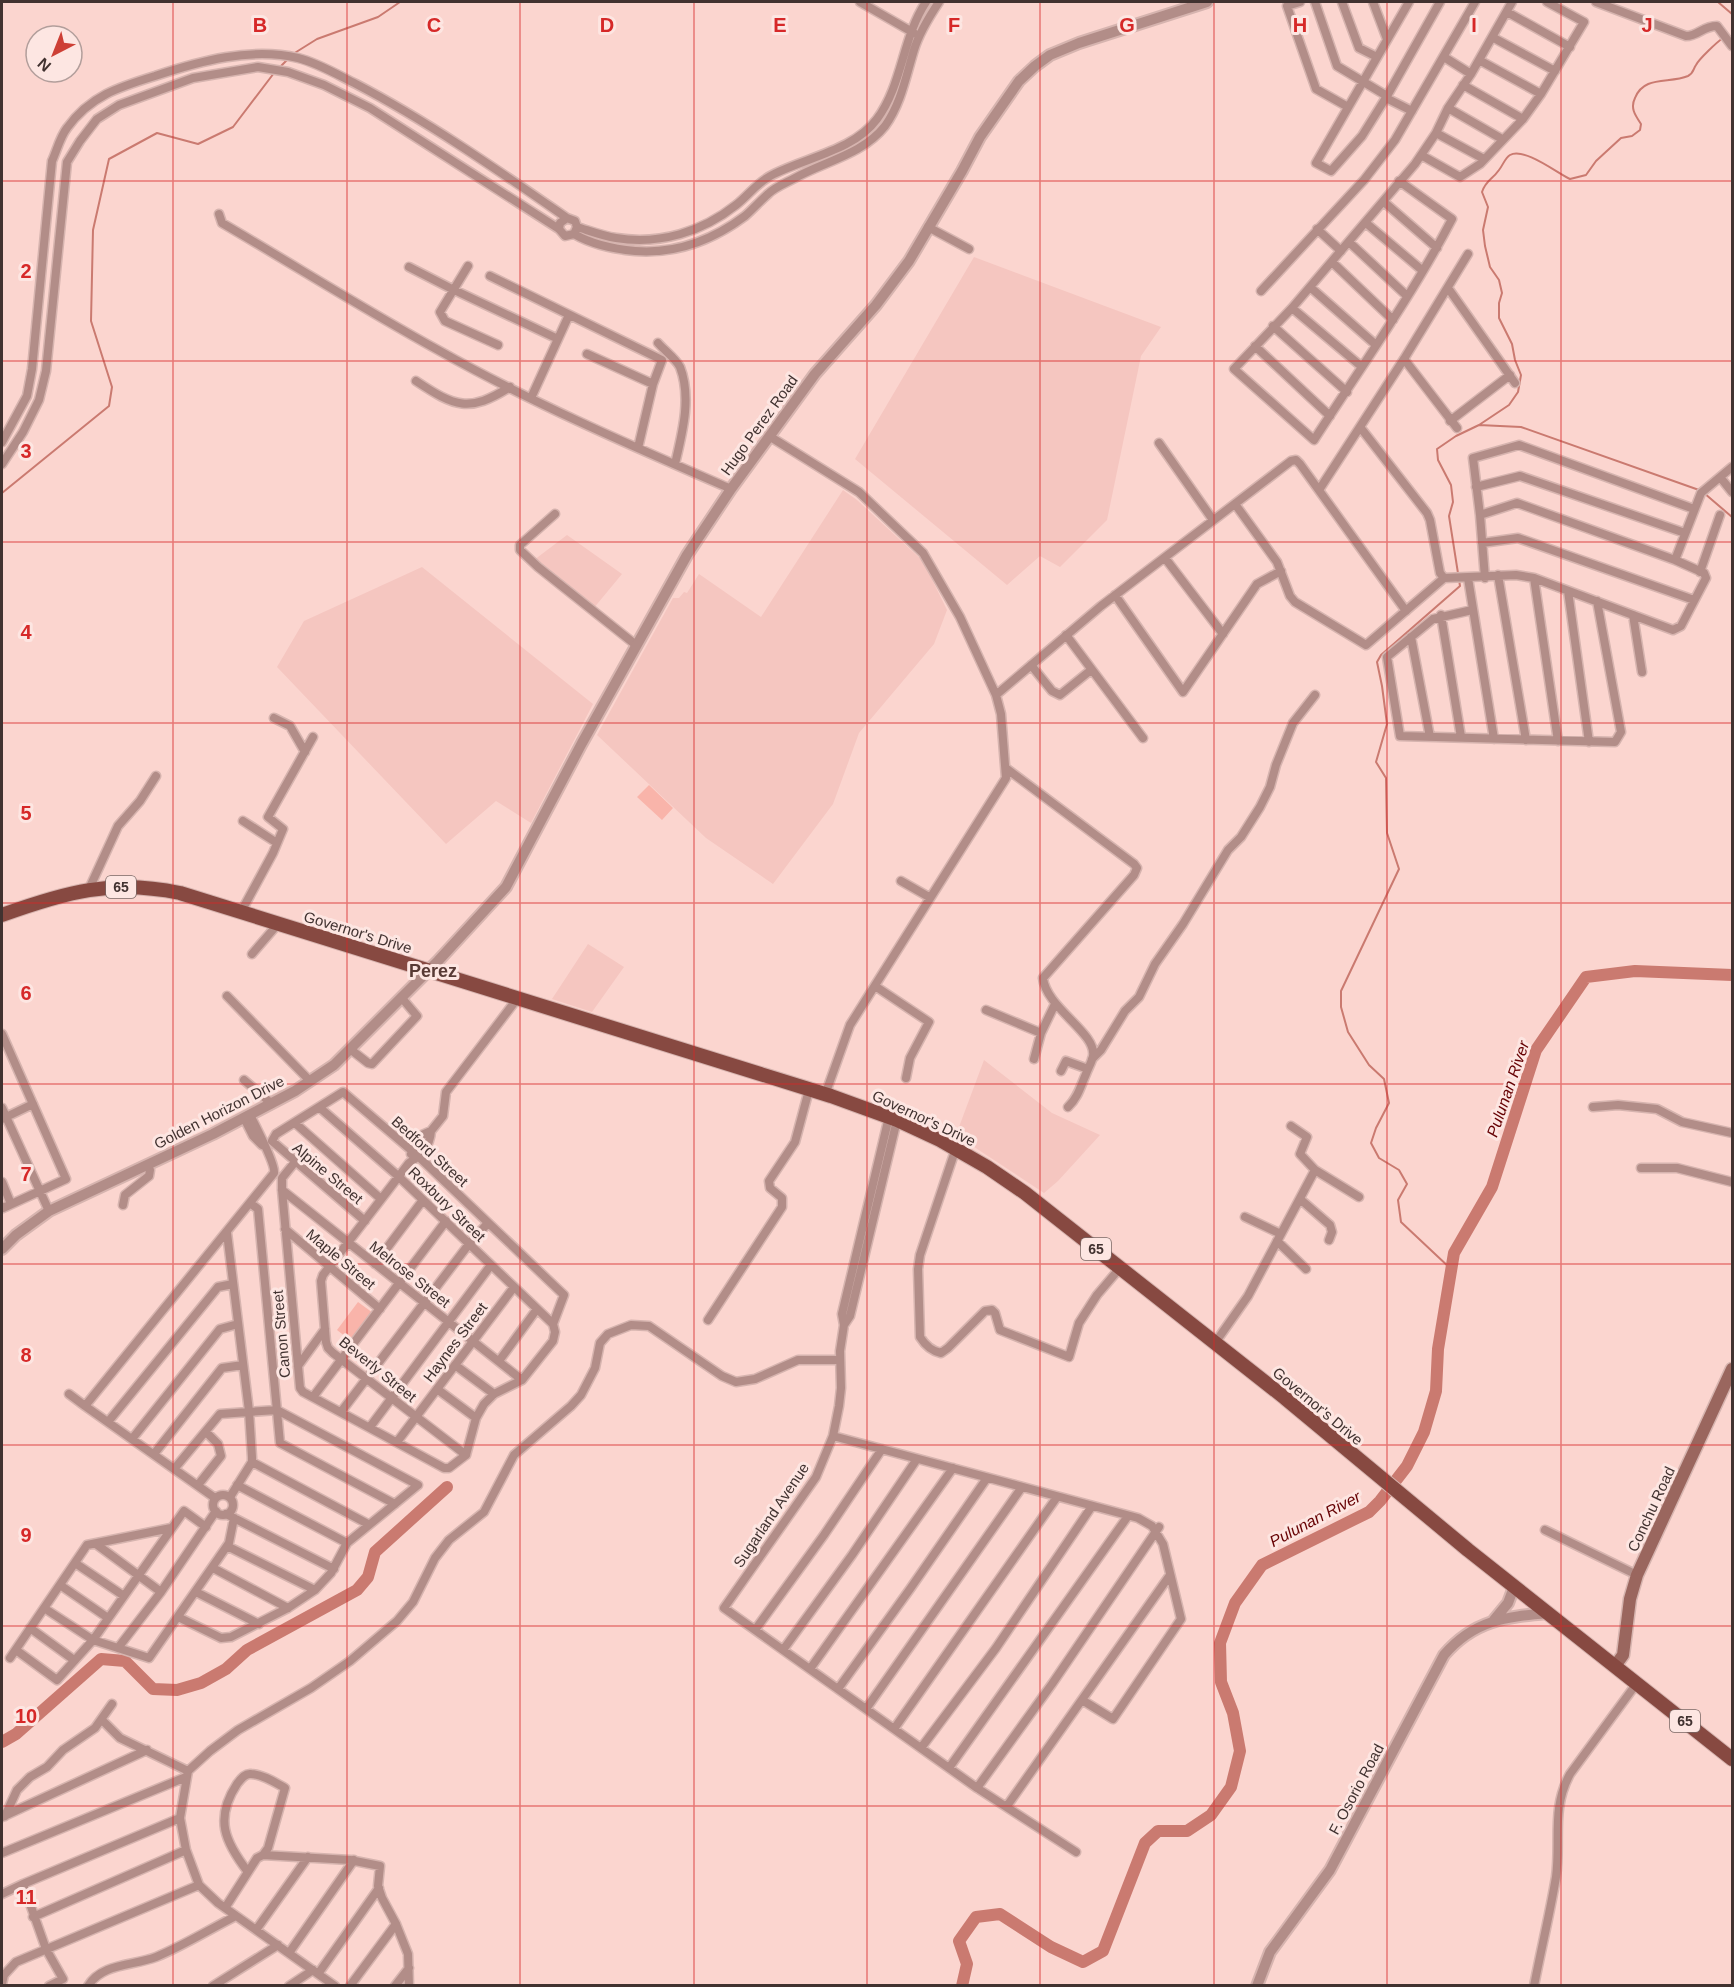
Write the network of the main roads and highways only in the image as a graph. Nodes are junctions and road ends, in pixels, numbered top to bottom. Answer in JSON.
{"nodes":[{"id":1,"x":2,"y":915,"type":"edge"},
{"id":2,"x":1732,"y":1370,"type":"edge"},
{"id":3,"x":1615,"y":1666,"type":"junction"},
{"id":4,"x":1732,"y":1759,"type":"edge"}],
"edges":[{"from":1,"to":3,"type":"main road","name":"Governor's Drive","number":"65"},
{"from":2,"to":3,"type":"main road","name":"Conchu Road"},
{"from":3,"to":4,"type":"main road","name":"Governor's Drive","number":"65"}]}
